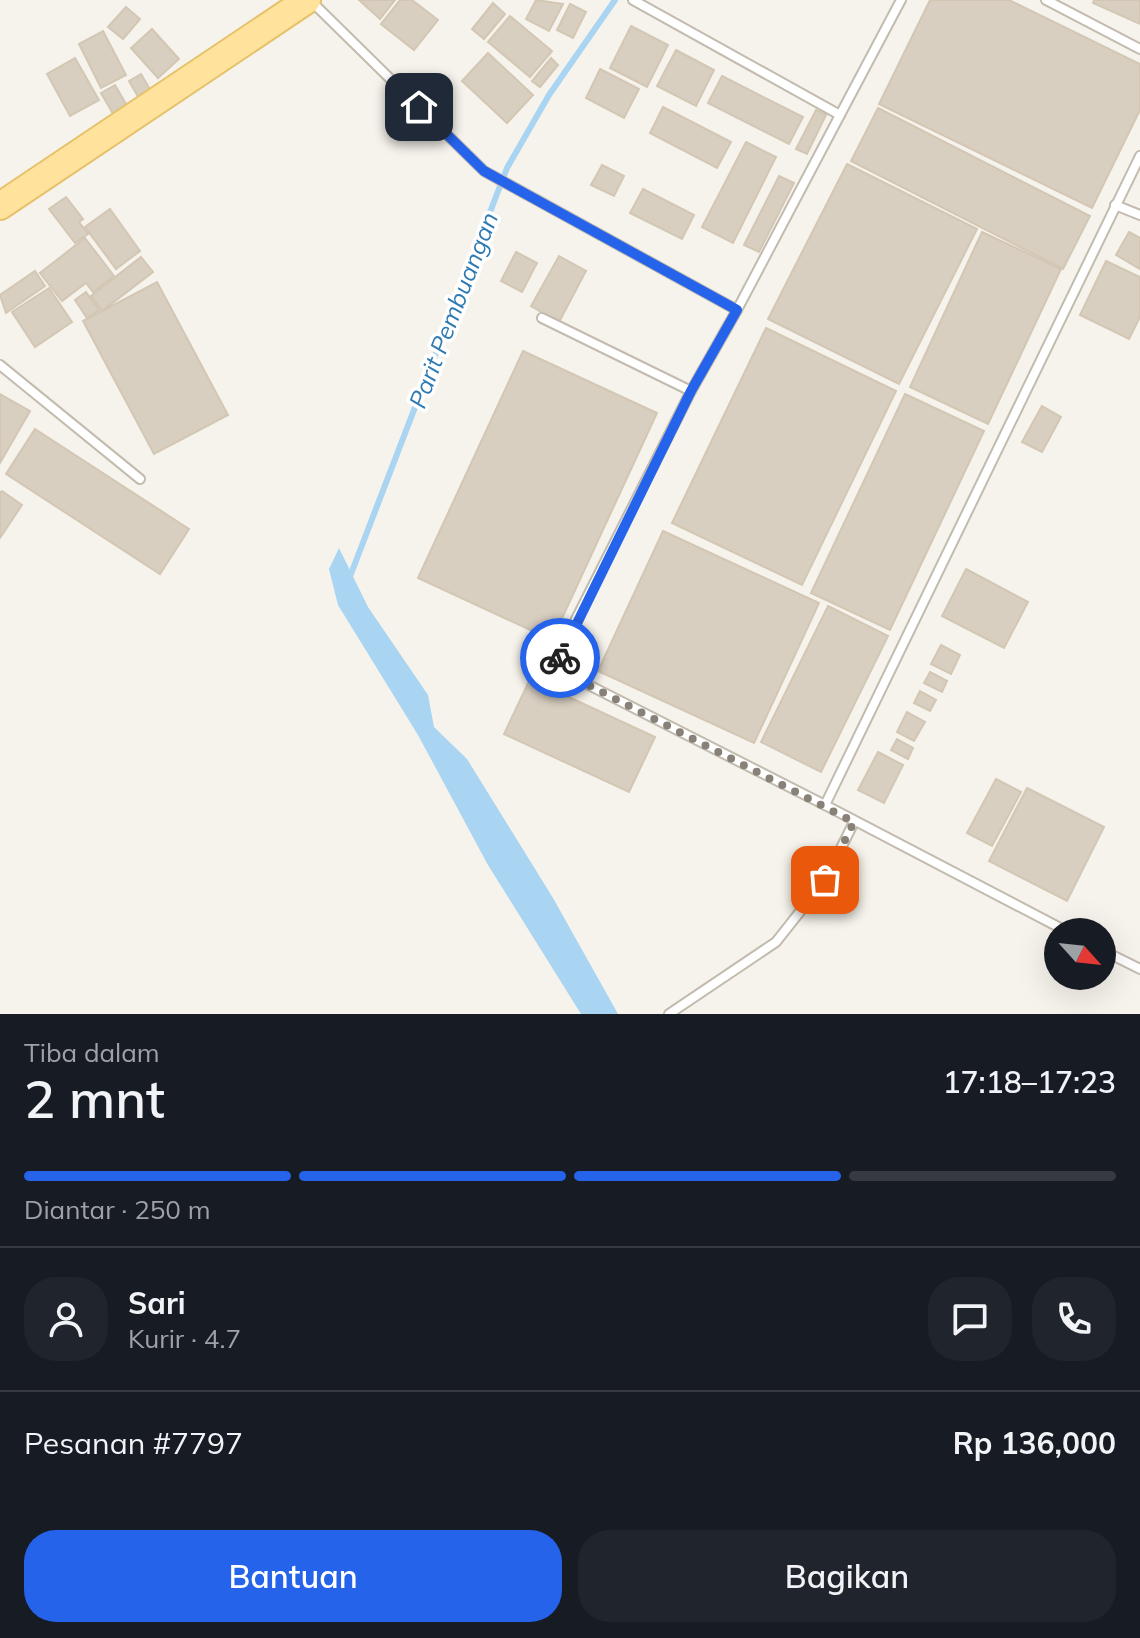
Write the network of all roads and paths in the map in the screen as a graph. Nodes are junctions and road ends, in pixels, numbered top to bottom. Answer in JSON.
{"nodes":[{"id":1,"x":309,"y":0,"type":"edge"},
{"id":2,"x":633,"y":0,"type":"edge"},
{"id":3,"x":901,"y":0,"type":"edge"},
{"id":4,"x":1046,"y":0,"type":"edge"},
{"id":5,"x":1140,"y":49,"type":"edge"},
{"id":6,"x":840,"y":115,"type":"junction"},
{"id":7,"x":1140,"y":156,"type":"edge"},
{"id":8,"x":1115,"y":205,"type":"junction"},
{"id":9,"x":0,"y":206,"type":"edge"},
{"id":10,"x":1140,"y":215,"type":"edge"},
{"id":11,"x":737,"y":310,"type":"junction"},
{"id":12,"x":542,"y":318,"type":"dead end"},
{"id":13,"x":0,"y":365,"type":"edge"},
{"id":14,"x":691,"y":391,"type":"junction"},
{"id":15,"x":140,"y":479,"type":"dead end"},
{"id":16,"x":825,"y":805,"type":"junction"},
{"id":17,"x":854,"y":822,"type":"junction"},
{"id":18,"x":1044,"y":920,"type":"edge"},
{"id":19,"x":1116,"y":957,"type":"edge"},
{"id":20,"x":1140,"y":969,"type":"edge"},
{"id":21,"x":669,"y":1014,"type":"edge"}],
"edges":[{"from":1,"to":9,"type":"main road"},
{"from":1,"to":11,"type":"lane"},
{"from":2,"to":6,"type":"lane"},
{"from":3,"to":6,"type":"lane"},
{"from":4,"to":5,"type":"lane"},
{"from":6,"to":11,"type":"lane"},
{"from":7,"to":8,"type":"lane"},
{"from":8,"to":10,"type":"lane"},
{"from":8,"to":16,"type":"lane"},
{"from":11,"to":14,"type":"lane"},
{"from":12,"to":14,"type":"lane"},
{"from":13,"to":15,"type":"lane"},
{"from":14,"to":16,"type":"lane"},
{"from":16,"to":17,"type":"lane"},
{"from":17,"to":18,"type":"lane"},
{"from":17,"to":21,"type":"lane"},
{"from":19,"to":20,"type":"lane"}]}
